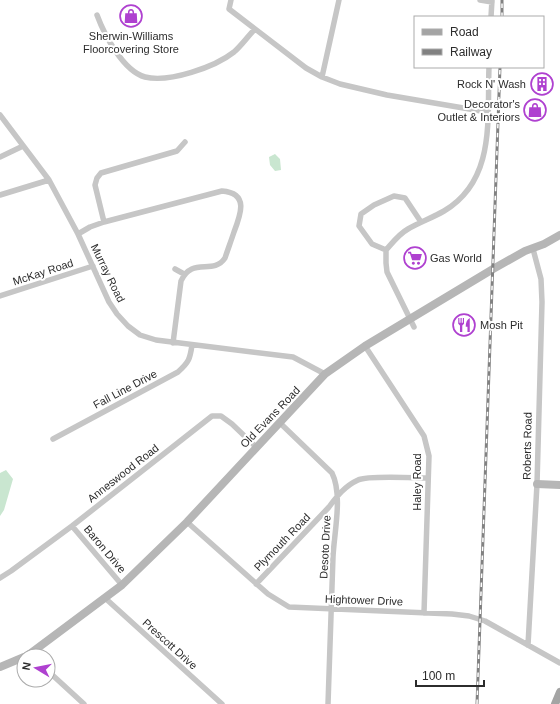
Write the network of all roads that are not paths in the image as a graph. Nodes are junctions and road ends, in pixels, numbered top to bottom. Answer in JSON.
{"nodes":[{"id":1,"x":231,"y":0,"type":"edge"},
{"id":2,"x":339,"y":0,"type":"edge"},
{"id":3,"x":480,"y":0,"type":"edge"},
{"id":4,"x":492,"y":1,"type":"edge"},
{"id":5,"x":97,"y":15,"type":"dead end"},
{"id":6,"x":491,"y":16,"type":"edge"},
{"id":7,"x":255,"y":29,"type":"junction"},
{"id":8,"x":489,"y":68,"type":"edge"},
{"id":9,"x":322,"y":77,"type":"junction"},
{"id":10,"x":487,"y":112,"type":"junction"},
{"id":11,"x":0,"y":115,"type":"edge"},
{"id":12,"x":185,"y":142,"type":"dead end"},
{"id":13,"x":23,"y":146,"type":"junction"},
{"id":14,"x":0,"y":157,"type":"edge"},
{"id":15,"x":49,"y":180,"type":"junction"},
{"id":16,"x":0,"y":194,"type":"edge"},
{"id":17,"x":104,"y":222,"type":"junction"},
{"id":18,"x":421,"y":222,"type":"junction"},
{"id":19,"x":78,"y":234,"type":"junction"},
{"id":20,"x":560,"y":235,"type":"edge"},
{"id":21,"x":533,"y":249,"type":"junction"},
{"id":22,"x":386,"y":250,"type":"junction"},
{"id":23,"x":93,"y":266,"type":"junction"},
{"id":24,"x":174,"y":269,"type":"dead end"},
{"id":25,"x":184,"y":274,"type":"junction"},
{"id":26,"x":0,"y":296,"type":"edge"},
{"id":27,"x":410,"y":318,"type":"junction"},
{"id":28,"x":414,"y":327,"type":"dead end"},
{"id":29,"x":173,"y":343,"type":"junction"},
{"id":30,"x":192,"y":345,"type":"junction"},
{"id":31,"x":365,"y":346,"type":"junction"},
{"id":32,"x":326,"y":374,"type":"junction"},
{"id":33,"x":280,"y":423,"type":"junction"},
{"id":34,"x":53,"y":440,"type":"dead end"},
{"id":35,"x":256,"y":447,"type":"junction"},
{"id":36,"x":428,"y":478,"type":"junction"},
{"id":37,"x":537,"y":484,"type":"junction"},
{"id":38,"x":560,"y":485,"type":"edge"},
{"id":39,"x":338,"y":494,"type":"junction"},
{"id":40,"x":187,"y":522,"type":"junction"},
{"id":41,"x":72,"y":526,"type":"junction"},
{"id":42,"x":0,"y":578,"type":"edge"},
{"id":43,"x":256,"y":584,"type":"junction"},
{"id":44,"x":122,"y":585,"type":"junction"},
{"id":45,"x":106,"y":598,"type":"junction"},
{"id":46,"x":332,"y":609,"type":"junction"},
{"id":47,"x":424,"y":612,"type":"junction"},
{"id":48,"x":528,"y":645,"type":"junction"},
{"id":49,"x":39,"y":648,"type":"edge"},
{"id":50,"x":16,"y":661,"type":"edge"},
{"id":51,"x":560,"y":663,"type":"edge"},
{"id":52,"x":0,"y":667,"type":"edge"},
{"id":53,"x":56,"y":679,"type":"edge"},
{"id":54,"x":560,"y":692,"type":"edge"},
{"id":55,"x":81,"y":703,"type":"edge"},
{"id":56,"x":222,"y":704,"type":"edge"},
{"id":57,"x":328,"y":704,"type":"edge"},
{"id":58,"x":555,"y":704,"type":"edge"}],
"edges":[{"from":1,"to":7,"type":"street"},
{"from":2,"to":9,"type":"street"},
{"from":3,"to":4,"type":"street"},
{"from":4,"to":6,"type":"street"},
{"from":5,"to":7,"type":"street"},
{"from":7,"to":9,"type":"street"},
{"from":8,"to":10,"type":"street"},
{"from":9,"to":10,"type":"street"},
{"from":10,"to":18,"type":"street"},
{"from":11,"to":13,"type":"street","name":"Murray Road"},
{"from":12,"to":17,"type":"street"},
{"from":13,"to":14,"type":"street"},
{"from":13,"to":15,"type":"street","name":"Murray Road"},
{"from":15,"to":16,"type":"street"},
{"from":15,"to":19,"type":"street","name":"Murray Road"},
{"from":17,"to":19,"type":"street"},
{"from":17,"to":25,"type":"street"},
{"from":18,"to":22,"type":"street"},
{"from":18,"to":22,"type":"street"},
{"from":19,"to":23,"type":"street","name":"Murray Road"},
{"from":20,"to":21,"type":"street","name":"Old Evans Road"},
{"from":21,"to":27,"type":"street","name":"Old Evans Road"},
{"from":21,"to":37,"type":"street","name":"Roberts Road"},
{"from":22,"to":27,"type":"street"},
{"from":23,"to":26,"type":"street","name":"McKay Road"},
{"from":23,"to":29,"type":"street","name":"Murray Road"},
{"from":24,"to":25,"type":"street"},
{"from":25,"to":29,"type":"street"},
{"from":27,"to":28,"type":"street"},
{"from":27,"to":31,"type":"street","name":"Old Evans Road"},
{"from":29,"to":30,"type":"street","name":"Murray Road"},
{"from":30,"to":32,"type":"street","name":"Murray Road"},
{"from":30,"to":34,"type":"street","name":"Fall Line Drive"},
{"from":31,"to":32,"type":"street","name":"Old Evans Road"},
{"from":31,"to":36,"type":"street","name":"Haley Road"},
{"from":32,"to":33,"type":"street","name":"Old Evans Road"},
{"from":33,"to":35,"type":"street","name":"Old Evans Road"},
{"from":33,"to":39,"type":"street","name":"Desoto Drive"},
{"from":35,"to":40,"type":"street","name":"Old Evans Road"},
{"from":35,"to":41,"type":"street","name":"Anneswood Road"},
{"from":36,"to":39,"type":"street","name":"Plymouth Road"},
{"from":36,"to":47,"type":"street","name":"Haley Road"},
{"from":37,"to":38,"type":"street"},
{"from":37,"to":48,"type":"street","name":"Roberts Road"},
{"from":39,"to":43,"type":"street","name":"Plymouth Road"},
{"from":39,"to":46,"type":"street","name":"Desoto Drive"},
{"from":40,"to":43,"type":"street","name":"Hightower Drive"},
{"from":40,"to":44,"type":"street","name":"Old Evans Road"},
{"from":41,"to":42,"type":"street","name":"Anneswood Road"},
{"from":41,"to":44,"type":"street","name":"Baron Drive"},
{"from":43,"to":46,"type":"street","name":"Hightower Drive"},
{"from":44,"to":45,"type":"street","name":"Old Evans Road"},
{"from":45,"to":49,"type":"street","name":"Old Evans Road"},
{"from":45,"to":56,"type":"street","name":"Prescott Drive"},
{"from":46,"to":47,"type":"street","name":"Hightower Drive"},
{"from":46,"to":57,"type":"street","name":"Desoto Drive"},
{"from":47,"to":48,"type":"street","name":"Hightower Drive"},
{"from":48,"to":51,"type":"street","name":"Hightower Drive"},
{"from":50,"to":52,"type":"street","name":"Old Evans Road"},
{"from":53,"to":55,"type":"street"},
{"from":54,"to":58,"type":"main road"}]}
